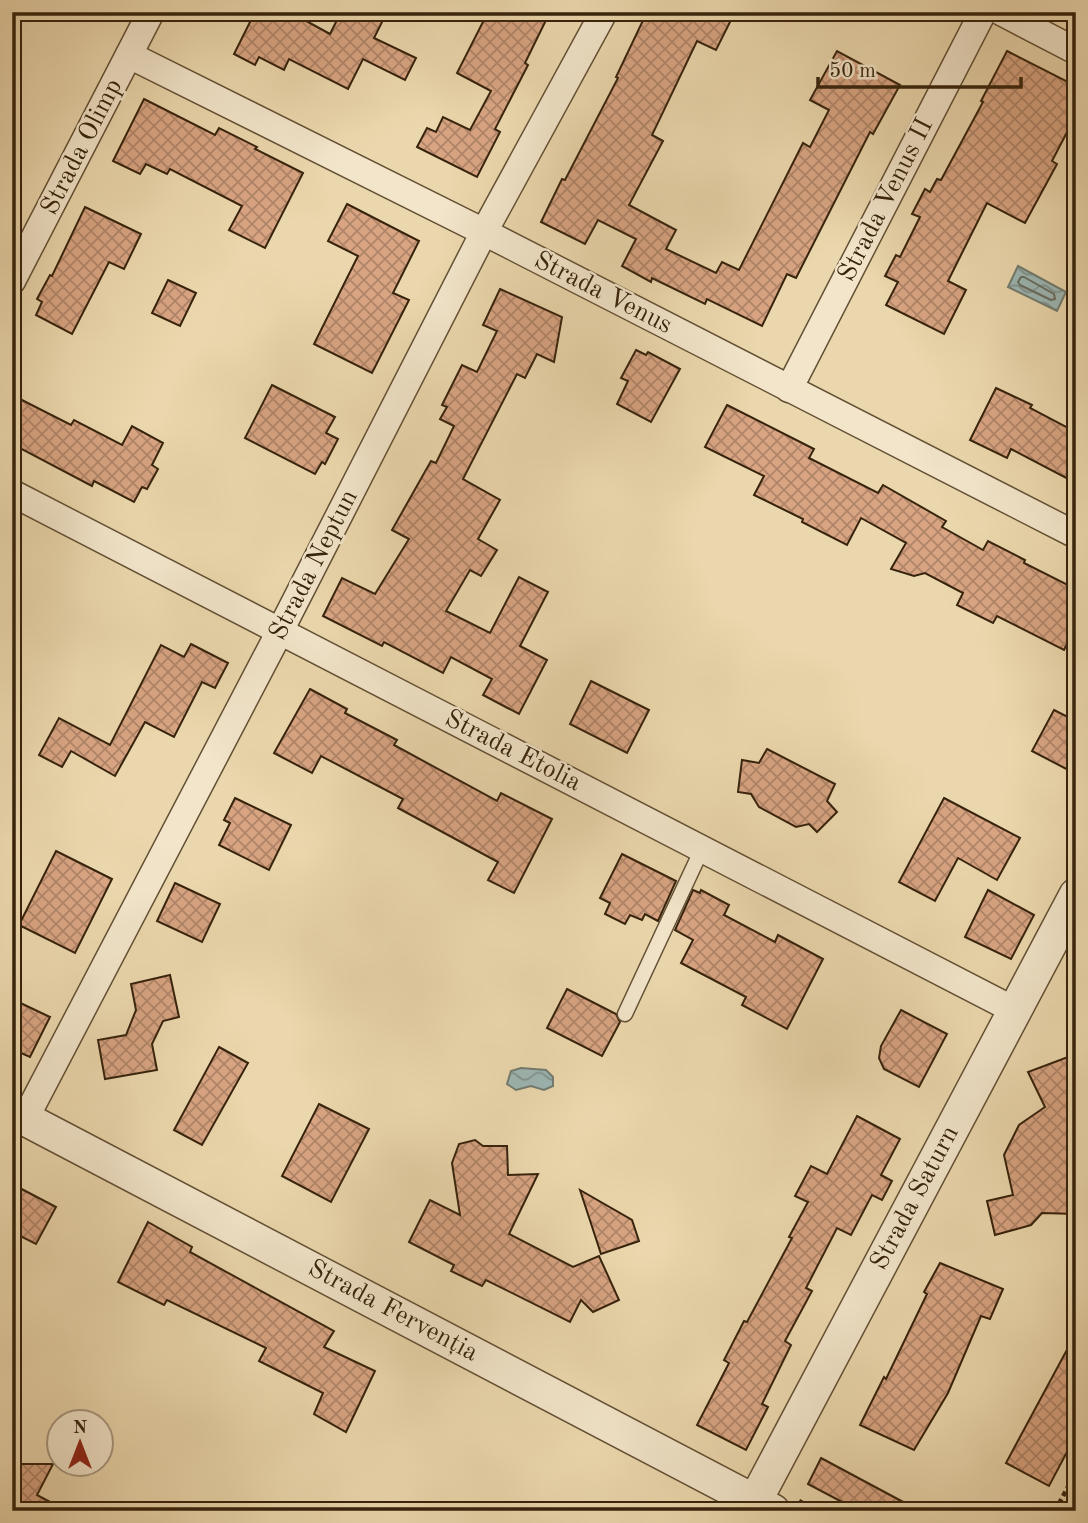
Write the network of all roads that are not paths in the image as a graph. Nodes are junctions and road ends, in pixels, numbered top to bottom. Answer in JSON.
{"nodes":[{"id":1,"x":151,"y":12,"type":"edge"},
{"id":2,"x":604,"y":12,"type":"edge"},
{"id":3,"x":983,"y":12,"type":"edge"},
{"id":4,"x":1001,"y":12,"type":"edge"},
{"id":5,"x":1076,"y":51,"type":"edge"},
{"id":6,"x":129,"y":55,"type":"junction"},
{"id":7,"x":484,"y":232,"type":"junction"},
{"id":8,"x":12,"y":281,"type":"edge"},
{"id":9,"x":789,"y":388,"type":"junction"},
{"id":10,"x":12,"y":494,"type":"edge"},
{"id":11,"x":1076,"y":535,"type":"edge"},
{"id":12,"x":281,"y":631,"type":"junction"},
{"id":13,"x":702,"y":849,"type":"junction"},
{"id":14,"x":1076,"y":895,"type":"edge"},
{"id":15,"x":1014,"y":1010,"type":"junction"},
{"id":16,"x":625,"y":1014,"type":"dead end"},
{"id":17,"x":18,"y":1116,"type":"edge"},
{"id":18,"x":764,"y":1506,"type":"edge"}],
"edges":[{"from":1,"to":6,"type":"street","name":"Strada Olimp"},
{"from":2,"to":7,"type":"street","name":"Strada Neptun"},
{"from":3,"to":9,"type":"street","name":"Strada Venus II"},
{"from":4,"to":5,"type":"street"},
{"from":6,"to":7,"type":"street","name":"Strada Venus"},
{"from":6,"to":8,"type":"street","name":"Strada Olimp"},
{"from":7,"to":9,"type":"street","name":"Strada Venus"},
{"from":7,"to":12,"type":"street","name":"Strada Neptun"},
{"from":9,"to":11,"type":"street","name":"Strada Venus"},
{"from":10,"to":12,"type":"street","name":"Strada Etolia"},
{"from":12,"to":13,"type":"street","name":"Strada Etolia"},
{"from":12,"to":17,"type":"street","name":"Strada Neptun"},
{"from":13,"to":15,"type":"street","name":"Strada Etolia"},
{"from":13,"to":16,"type":"lane"},
{"from":14,"to":15,"type":"street","name":"Strada Saturn"},
{"from":15,"to":18,"type":"street","name":"Strada Saturn"},
{"from":17,"to":18,"type":"street","name":"Strada Fervenția"}]}
